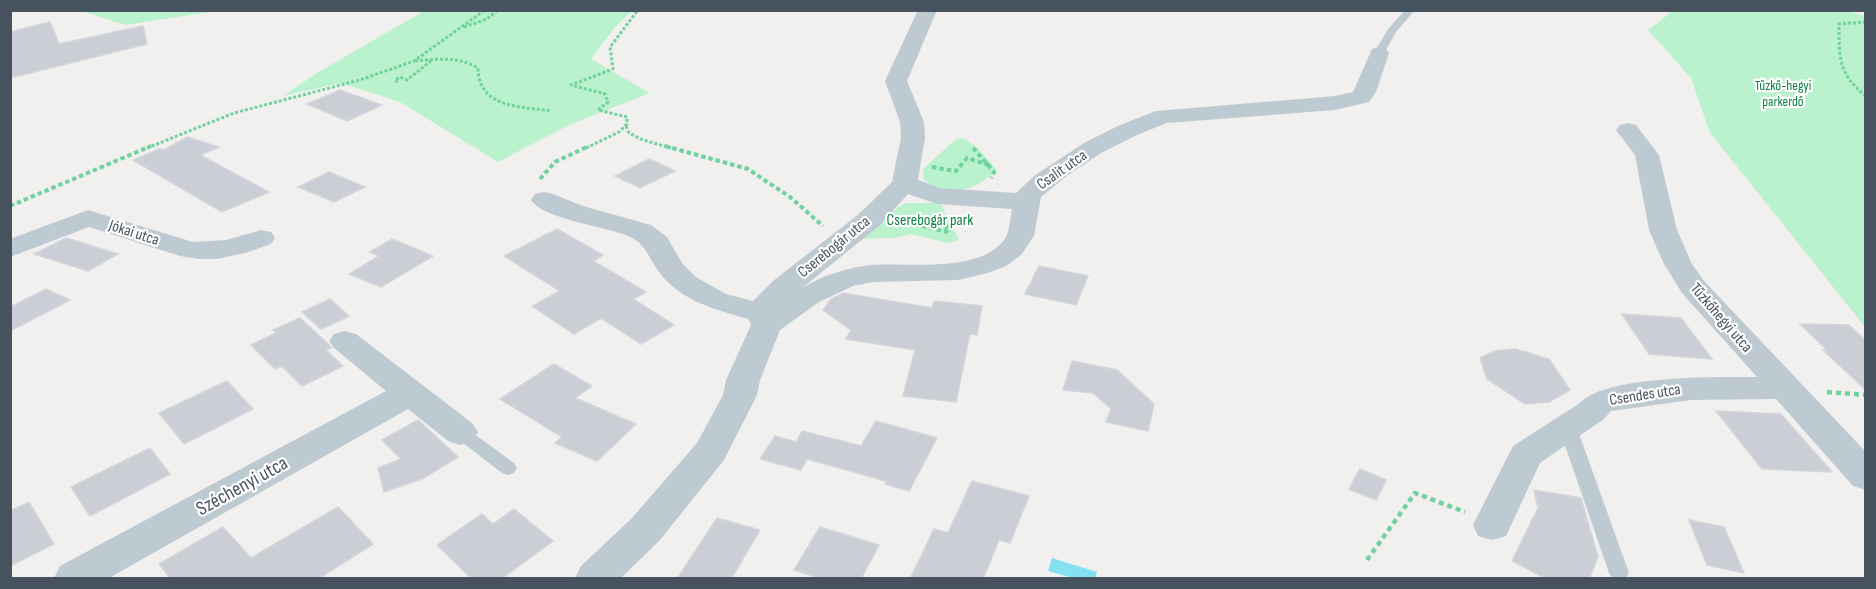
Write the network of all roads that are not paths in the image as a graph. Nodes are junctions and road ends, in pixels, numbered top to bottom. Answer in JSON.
{"nodes":[{"id":1,"x":928,"y":10,"type":"edge"},
{"id":2,"x":1411,"y":10,"type":"edge"},
{"id":3,"x":1379,"y":53,"type":"joint"},
{"id":4,"x":1628,"y":130,"type":"dead end"},
{"id":5,"x":904,"y":184,"type":"junction"},
{"id":6,"x":544,"y":200,"type":"road end"},
{"id":7,"x":1026,"y":202,"type":"junction"},
{"id":8,"x":261,"y":238,"type":"dead end"},
{"id":9,"x":10,"y":249,"type":"edge"},
{"id":10,"x":763,"y":318,"type":"junction"},
{"id":11,"x":345,"y":341,"type":"dead end"},
{"id":12,"x":1786,"y":388,"type":"junction"},
{"id":13,"x":410,"y":393,"type":"junction"},
{"id":14,"x":1569,"y":428,"type":"junction"},
{"id":15,"x":460,"y":432,"type":"joint"},
{"id":16,"x":508,"y":468,"type":"dead end"},
{"id":17,"x":1866,"y":476,"type":"edge"},
{"id":18,"x":1493,"y":524,"type":"road end"},
{"id":19,"x":1619,"y":573,"type":"dead end"},
{"id":20,"x":74,"y":579,"type":"edge"},
{"id":21,"x":595,"y":579,"type":"edge"}],
"edges":[{"from":1,"to":5,"type":"street"},
{"from":2,"to":3,"type":"lane"},
{"from":3,"to":7,"type":"street","name":"Csalit utca"},
{"from":4,"to":12,"type":"street","name":"Tűzkőhegyi utca"},
{"from":5,"to":7,"type":"street"},
{"from":5,"to":10,"type":"street","name":"Cserebogár utca"},
{"from":6,"to":10,"type":"street"},
{"from":7,"to":10,"type":"street","name":"Csalit utca"},
{"from":8,"to":9,"type":"street","name":"Jókai utca"},
{"from":10,"to":21,"type":"street","name":"Cserebogár utca"},
{"from":11,"to":13,"type":"street"},
{"from":12,"to":14,"type":"street","name":"Csendes utca"},
{"from":12,"to":17,"type":"street","name":"Tűzkőhegyi utca"},
{"from":13,"to":15,"type":"street"},
{"from":13,"to":20,"type":"street","name":"Széchenyi utca"},
{"from":14,"to":18,"type":"street","name":"Csendes utca"},
{"from":14,"to":19,"type":"lane"},
{"from":15,"to":16,"type":"lane"}]}
